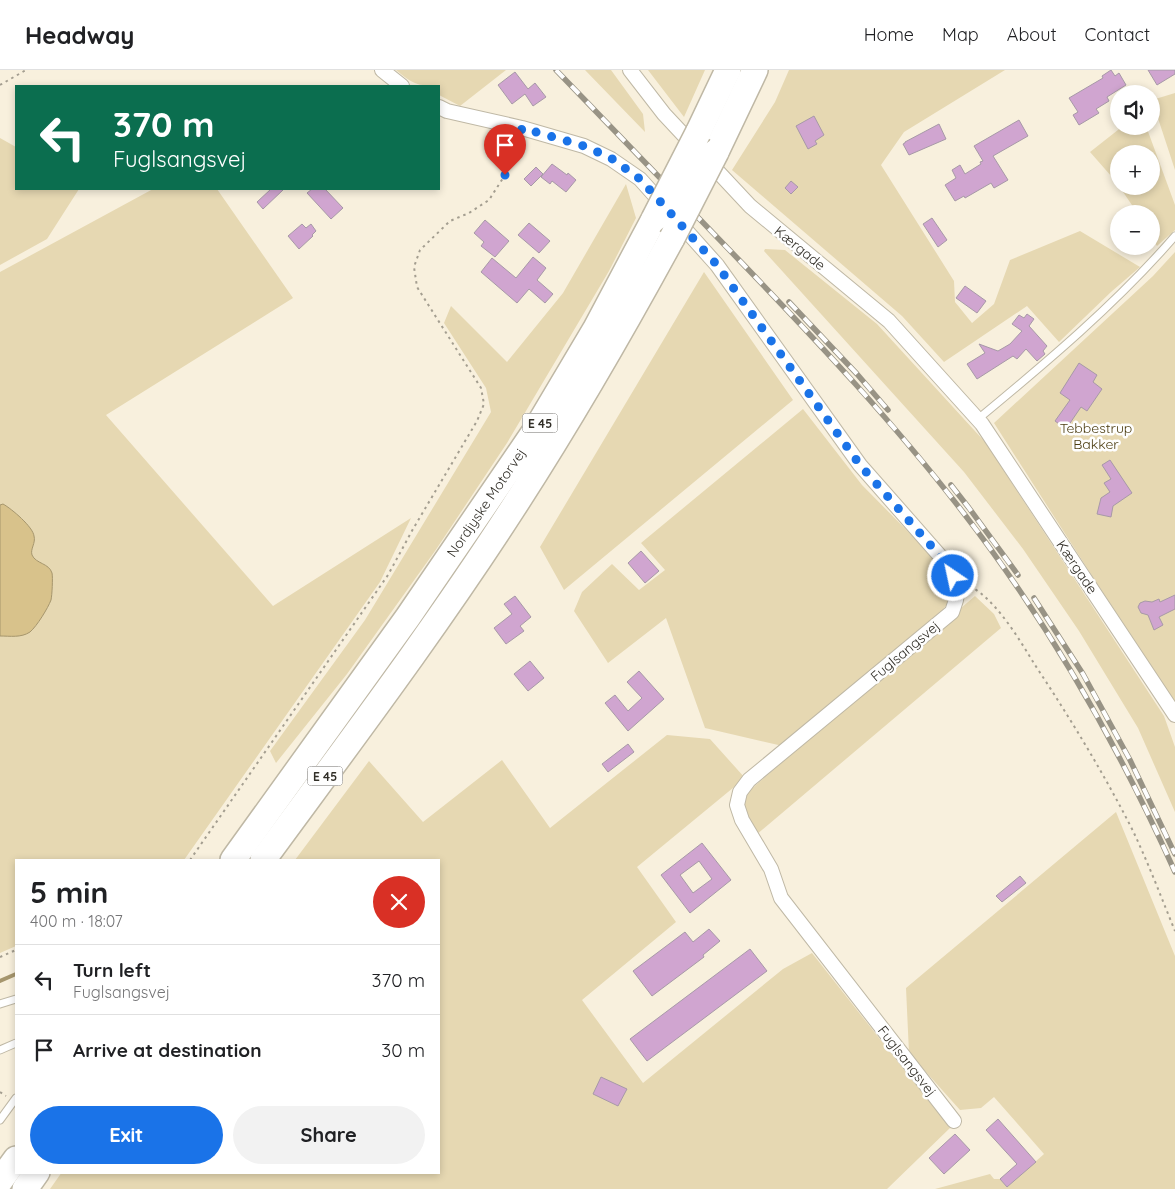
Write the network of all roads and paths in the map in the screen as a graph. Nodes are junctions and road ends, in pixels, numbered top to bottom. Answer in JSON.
{"nodes":[{"id":1,"x":26,"y":70,"type":"edge"},
{"id":2,"x":382,"y":70,"type":"edge"},
{"id":3,"x":630,"y":70,"type":"edge"},
{"id":4,"x":728,"y":70,"type":"edge"},
{"id":5,"x":755,"y":70,"type":"edge"},
{"id":6,"x":0,"y":85,"type":"edge"},
{"id":7,"x":401,"y":85,"type":"edge"},
{"id":8,"x":440,"y":108,"type":"edge"},
{"id":9,"x":522,"y":128,"type":"junction"},
{"id":10,"x":1175,"y":236,"type":"edge"},
{"id":11,"x":978,"y":419,"type":"junction"},
{"id":12,"x":953,"y":576,"type":"junction"},
{"id":13,"x":408,"y":617,"type":"junction"},
{"id":14,"x":1175,"y":715,"type":"edge"},
{"id":15,"x":191,"y":859,"type":"edge"},
{"id":16,"x":221,"y":859,"type":"edge"},
{"id":17,"x":234,"y":859,"type":"edge"},
{"id":18,"x":264,"y":859,"type":"edge"},
{"id":19,"x":1175,"y":931,"type":"edge"},
{"id":20,"x":15,"y":950,"type":"edge"},
{"id":21,"x":0,"y":957,"type":"edge"},
{"id":22,"x":15,"y":999,"type":"edge"},
{"id":23,"x":0,"y":1004,"type":"edge"},
{"id":24,"x":15,"y":1043,"type":"edge"},
{"id":25,"x":0,"y":1050,"type":"edge"},
{"id":26,"x":15,"y":1099,"type":"edge"},
{"id":27,"x":0,"y":1120,"type":"edge"},
{"id":28,"x":954,"y":1121,"type":"dead end"},
{"id":29,"x":15,"y":1160,"type":"edge"},
{"id":30,"x":36,"y":1174,"type":"edge"},
{"id":31,"x":49,"y":1174,"type":"edge"},
{"id":32,"x":0,"y":1181,"type":"edge"},
{"id":33,"x":25,"y":1189,"type":"edge"},
{"id":34,"x":38,"y":1189,"type":"edge"}],
"edges":[{"from":1,"to":6,"type":"path"},
{"from":2,"to":7,"type":"street"},
{"from":3,"to":11,"type":"street","name":"Kærgade"},
{"from":4,"to":13,"type":"highway","name":"Nordjyske Motorvej","number":"E 45","bridge":true},
{"from":5,"to":18,"type":"highway","name":"Nordjyske Motorvej","number":"E 45","bridge":true},
{"from":8,"to":9,"type":"street","name":"Fuglsangsvej"},
{"from":9,"to":12,"type":"street","name":"Fuglsangsvej"},
{"from":9,"to":15,"type":"path"},
{"from":10,"to":11,"type":"lane"},
{"from":11,"to":14,"type":"street","name":"Kærgade"},
{"from":12,"to":19,"type":"path"},
{"from":12,"to":28,"type":"street","name":"Fuglsangsvej"},
{"from":13,"to":16,"type":"highway"},
{"from":13,"to":17,"type":"highway","name":"Nordjyske Motorvej","number":"E 45"},
{"from":20,"to":21,"type":"path"},
{"from":22,"to":23,"type":"lane"},
{"from":24,"to":25,"type":"lane"},
{"from":26,"to":27,"type":"lane"},
{"from":29,"to":32,"type":"highway"},
{"from":30,"to":33,"type":"highway"},
{"from":31,"to":34,"type":"highway"}]}
